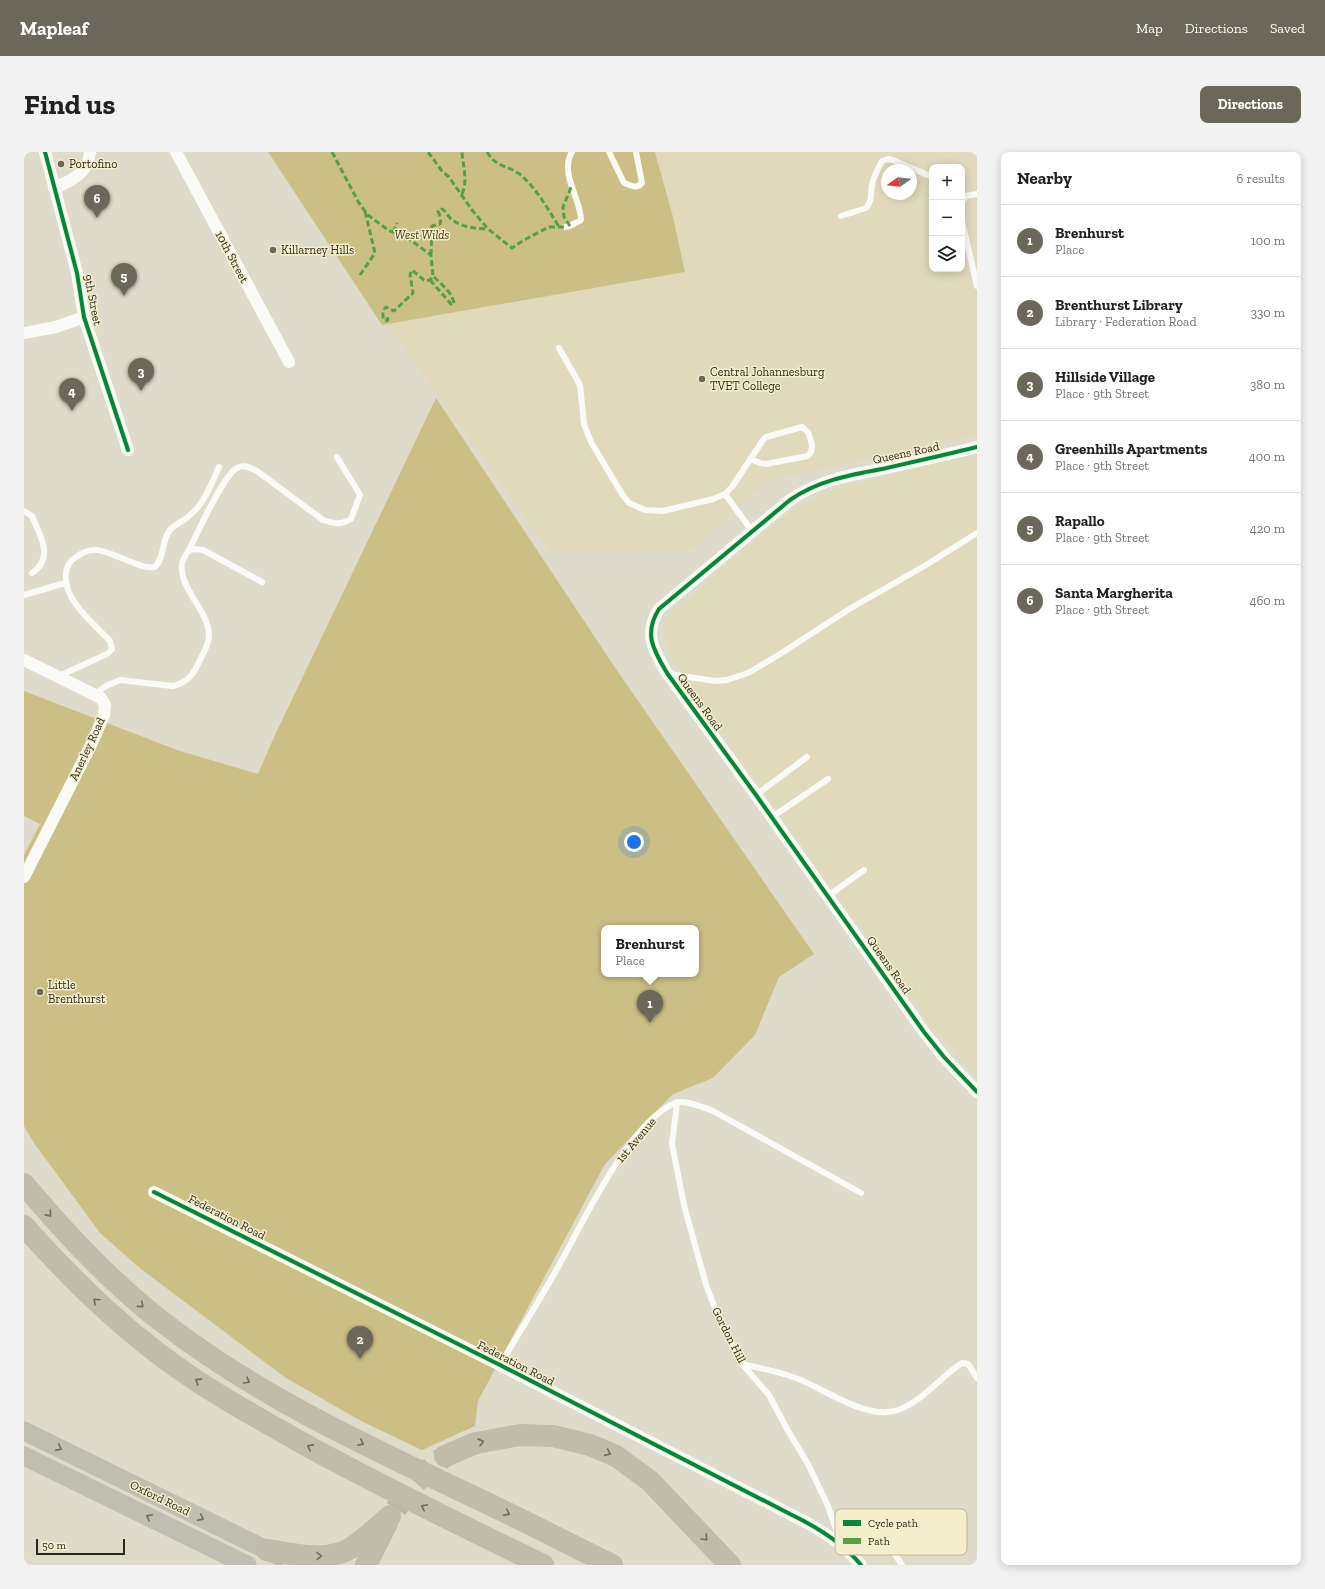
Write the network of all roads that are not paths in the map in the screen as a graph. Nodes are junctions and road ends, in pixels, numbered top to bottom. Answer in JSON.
{"nodes":[{"id":1,"x":45,"y":152,"type":"edge"},
{"id":2,"x":90,"y":152,"type":"edge"},
{"id":3,"x":176,"y":152,"type":"edge"},
{"id":4,"x":572,"y":152,"type":"edge"},
{"id":5,"x":609,"y":152,"type":"edge"},
{"id":6,"x":636,"y":152,"type":"edge"},
{"id":7,"x":929,"y":176,"type":"edge"},
{"id":8,"x":54,"y":188,"type":"junction"},
{"id":9,"x":977,"y":194,"type":"edge"},
{"id":10,"x":965,"y":195,"type":"edge"},
{"id":11,"x":841,"y":216,"type":"dead end"},
{"id":12,"x":565,"y":227,"type":"dead end"},
{"id":13,"x":965,"y":234,"type":"edge"},
{"id":14,"x":977,"y":286,"type":"edge"},
{"id":15,"x":84,"y":317,"type":"junction"},
{"id":16,"x":24,"y":333,"type":"edge"},
{"id":17,"x":559,"y":348,"type":"dead end"},
{"id":18,"x":288,"y":362,"type":"dead end"},
{"id":19,"x":977,"y":447,"type":"edge"},
{"id":20,"x":128,"y":450,"type":"dead end"},
{"id":21,"x":337,"y":457,"type":"dead end"},
{"id":22,"x":750,"y":459,"type":"junction"},
{"id":23,"x":219,"y":467,"type":"dead end"},
{"id":24,"x":726,"y":494,"type":"junction"},
{"id":25,"x":24,"y":511,"type":"edge"},
{"id":26,"x":752,"y":531,"type":"junction"},
{"id":27,"x":977,"y":533,"type":"edge"},
{"id":28,"x":189,"y":550,"type":"junction"},
{"id":29,"x":32,"y":573,"type":"dead end"},
{"id":30,"x":262,"y":582,"type":"dead end"},
{"id":31,"x":65,"y":583,"type":"junction"},
{"id":32,"x":24,"y":595,"type":"edge"},
{"id":33,"x":24,"y":660,"type":"edge"},
{"id":34,"x":667,"y":673,"type":"junction"},
{"id":35,"x":59,"y":676,"type":"junction"},
{"id":36,"x":95,"y":694,"type":"junction"},
{"id":37,"x":807,"y":757,"type":"dead end"},
{"id":38,"x":828,"y":779,"type":"dead end"},
{"id":39,"x":756,"y":795,"type":"junction"},
{"id":40,"x":772,"y":817,"type":"junction"},
{"id":41,"x":864,"y":870,"type":"dead end"},
{"id":42,"x":24,"y":877,"type":"edge"},
{"id":43,"x":828,"y":896,"type":"junction"},
{"id":44,"x":977,"y":1092,"type":"edge"},
{"id":45,"x":677,"y":1102,"type":"junction"},
{"id":46,"x":24,"y":1184,"type":"edge"},
{"id":47,"x":154,"y":1192,"type":"dead end"},
{"id":48,"x":861,"y":1193,"type":"dead end"},
{"id":49,"x":24,"y":1226,"type":"edge"},
{"id":50,"x":742,"y":1364,"type":"junction"},
{"id":51,"x":500,"y":1365,"type":"junction"},
{"id":52,"x":977,"y":1378,"type":"edge"},
{"id":53,"x":26,"y":1436,"type":"edge"},
{"id":54,"x":24,"y":1456,"type":"edge"},
{"id":55,"x":445,"y":1456,"type":"tunnel mouth"},
{"id":56,"x":835,"y":1526,"type":"edge"},
{"id":57,"x":835,"y":1542,"type":"edge"},
{"id":58,"x":267,"y":1550,"type":"junction"},
{"id":59,"x":850,"y":1555,"type":"edge"},
{"id":60,"x":895,"y":1555,"type":"edge"},
{"id":61,"x":247,"y":1565,"type":"edge"},
{"id":62,"x":296,"y":1565,"type":"edge"},
{"id":63,"x":366,"y":1565,"type":"edge"},
{"id":64,"x":543,"y":1565,"type":"edge"},
{"id":65,"x":612,"y":1565,"type":"edge"},
{"id":66,"x":730,"y":1565,"type":"edge"},
{"id":67,"x":861,"y":1565,"type":"edge"},
{"id":68,"x":902,"y":1565,"type":"edge"}],
"edges":[{"from":1,"to":8,"type":"street","name":"9th Street"},
{"from":2,"to":8,"type":"street"},
{"from":3,"to":18,"type":"street","name":"10th Street"},
{"from":4,"to":12,"type":"lane"},
{"from":5,"to":6,"type":"lane"},
{"from":7,"to":11,"type":"lane"},
{"from":8,"to":15,"type":"street","name":"9th Street"},
{"from":9,"to":10,"type":"lane"},
{"from":13,"to":14,"type":"lane"},
{"from":15,"to":16,"type":"street"},
{"from":15,"to":20,"type":"street","name":"9th Street"},
{"from":17,"to":24,"type":"lane"},
{"from":19,"to":26,"type":"street","name":"Queens Road"},
{"from":21,"to":28,"type":"lane"},
{"from":22,"to":22,"type":"lane"},
{"from":22,"to":24,"type":"lane"},
{"from":23,"to":31,"type":"lane"},
{"from":24,"to":26,"type":"lane"},
{"from":25,"to":29,"type":"lane"},
{"from":26,"to":34,"type":"street","name":"Queens Road"},
{"from":27,"to":34,"type":"lane"},
{"from":28,"to":30,"type":"lane"},
{"from":28,"to":36,"type":"lane"},
{"from":31,"to":32,"type":"lane"},
{"from":31,"to":35,"type":"lane"},
{"from":33,"to":35,"type":"street"},
{"from":34,"to":39,"type":"street","name":"Queens Road"},
{"from":35,"to":36,"type":"street"},
{"from":36,"to":42,"type":"street","name":"Anerley Road"},
{"from":37,"to":39,"type":"lane"},
{"from":38,"to":40,"type":"lane"},
{"from":39,"to":40,"type":"street","name":"Queens Road"},
{"from":40,"to":43,"type":"street","name":"Queens Road"},
{"from":41,"to":43,"type":"lane"},
{"from":43,"to":44,"type":"street","name":"Queens Road"},
{"from":45,"to":48,"type":"lane"},
{"from":45,"to":50,"type":"lane","name":"Gordon Hill"},
{"from":45,"to":51,"type":"lane","name":"1st Avenue"},
{"from":46,"to":65,"type":"highway","one_way":true},
{"from":47,"to":51,"type":"street","name":"Federation Road"},
{"from":64,"to":49,"type":"highway","one_way":true},
{"from":50,"to":52,"type":"lane"},
{"from":50,"to":56,"type":"lane","name":"Gordon Hill"},
{"from":51,"to":57,"type":"street","name":"Federation Road"},
{"from":53,"to":58,"type":"main road","name":"Oxford Road","one_way":true},
{"from":61,"to":54,"type":"main road","name":"Oxford Road","one_way":true},
{"from":55,"to":66,"type":"highway","one_way":true},
{"from":58,"to":62,"type":"main road","name":"Oxford Road"},
{"from":58,"to":63,"type":"highway","one_way":true},
{"from":59,"to":67,"type":"street","name":"Federation Road"},
{"from":60,"to":68,"type":"lane"}]}
